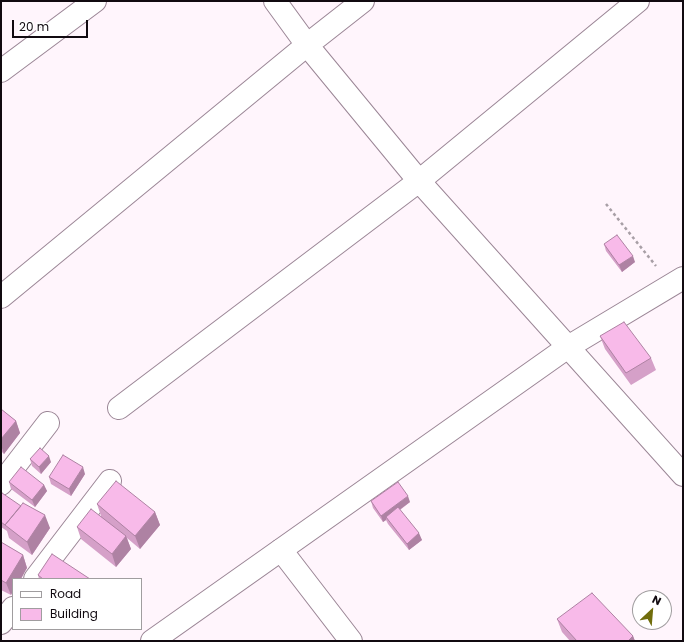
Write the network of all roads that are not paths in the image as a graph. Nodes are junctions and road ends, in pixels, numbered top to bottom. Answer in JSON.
{"nodes":[{"id":1,"x":95,"y":1,"type":"edge"},
{"id":2,"x":275,"y":1,"type":"edge"},
{"id":3,"x":363,"y":1,"type":"edge"},
{"id":4,"x":638,"y":1,"type":"edge"},
{"id":5,"x":307,"y":45,"type":"junction"},
{"id":6,"x":1,"y":71,"type":"edge"},
{"id":7,"x":420,"y":180,"type":"junction"},
{"id":8,"x":677,"y":282,"type":"edge"},
{"id":9,"x":1,"y":296,"type":"edge"},
{"id":10,"x":568,"y":347,"type":"junction"},
{"id":11,"x":119,"y":408,"type":"dead end"},
{"id":12,"x":48,"y":423,"type":"dead end"},
{"id":13,"x":683,"y":475,"type":"edge"},
{"id":14,"x":110,"y":481,"type":"dead end"},
{"id":15,"x":1,"y":484,"type":"edge"},
{"id":16,"x":281,"y":550,"type":"junction"},
{"id":17,"x":36,"y":578,"type":"edge"},
{"id":18,"x":12,"y":609,"type":"edge"},
{"id":19,"x":1,"y":623,"type":"edge"},
{"id":20,"x":152,"y":641,"type":"edge"},
{"id":21,"x":351,"y":641,"type":"edge"}],
"edges":[{"from":1,"to":6,"type":"street"},
{"from":2,"to":5,"type":"street"},
{"from":3,"to":5,"type":"street"},
{"from":4,"to":7,"type":"street"},
{"from":5,"to":7,"type":"street"},
{"from":5,"to":9,"type":"street"},
{"from":7,"to":10,"type":"street"},
{"from":7,"to":11,"type":"street"},
{"from":8,"to":10,"type":"street"},
{"from":10,"to":13,"type":"street"},
{"from":10,"to":16,"type":"street"},
{"from":12,"to":15,"type":"street"},
{"from":14,"to":17,"type":"street"},
{"from":16,"to":20,"type":"street"},
{"from":16,"to":21,"type":"street"},
{"from":18,"to":19,"type":"street"}]}
